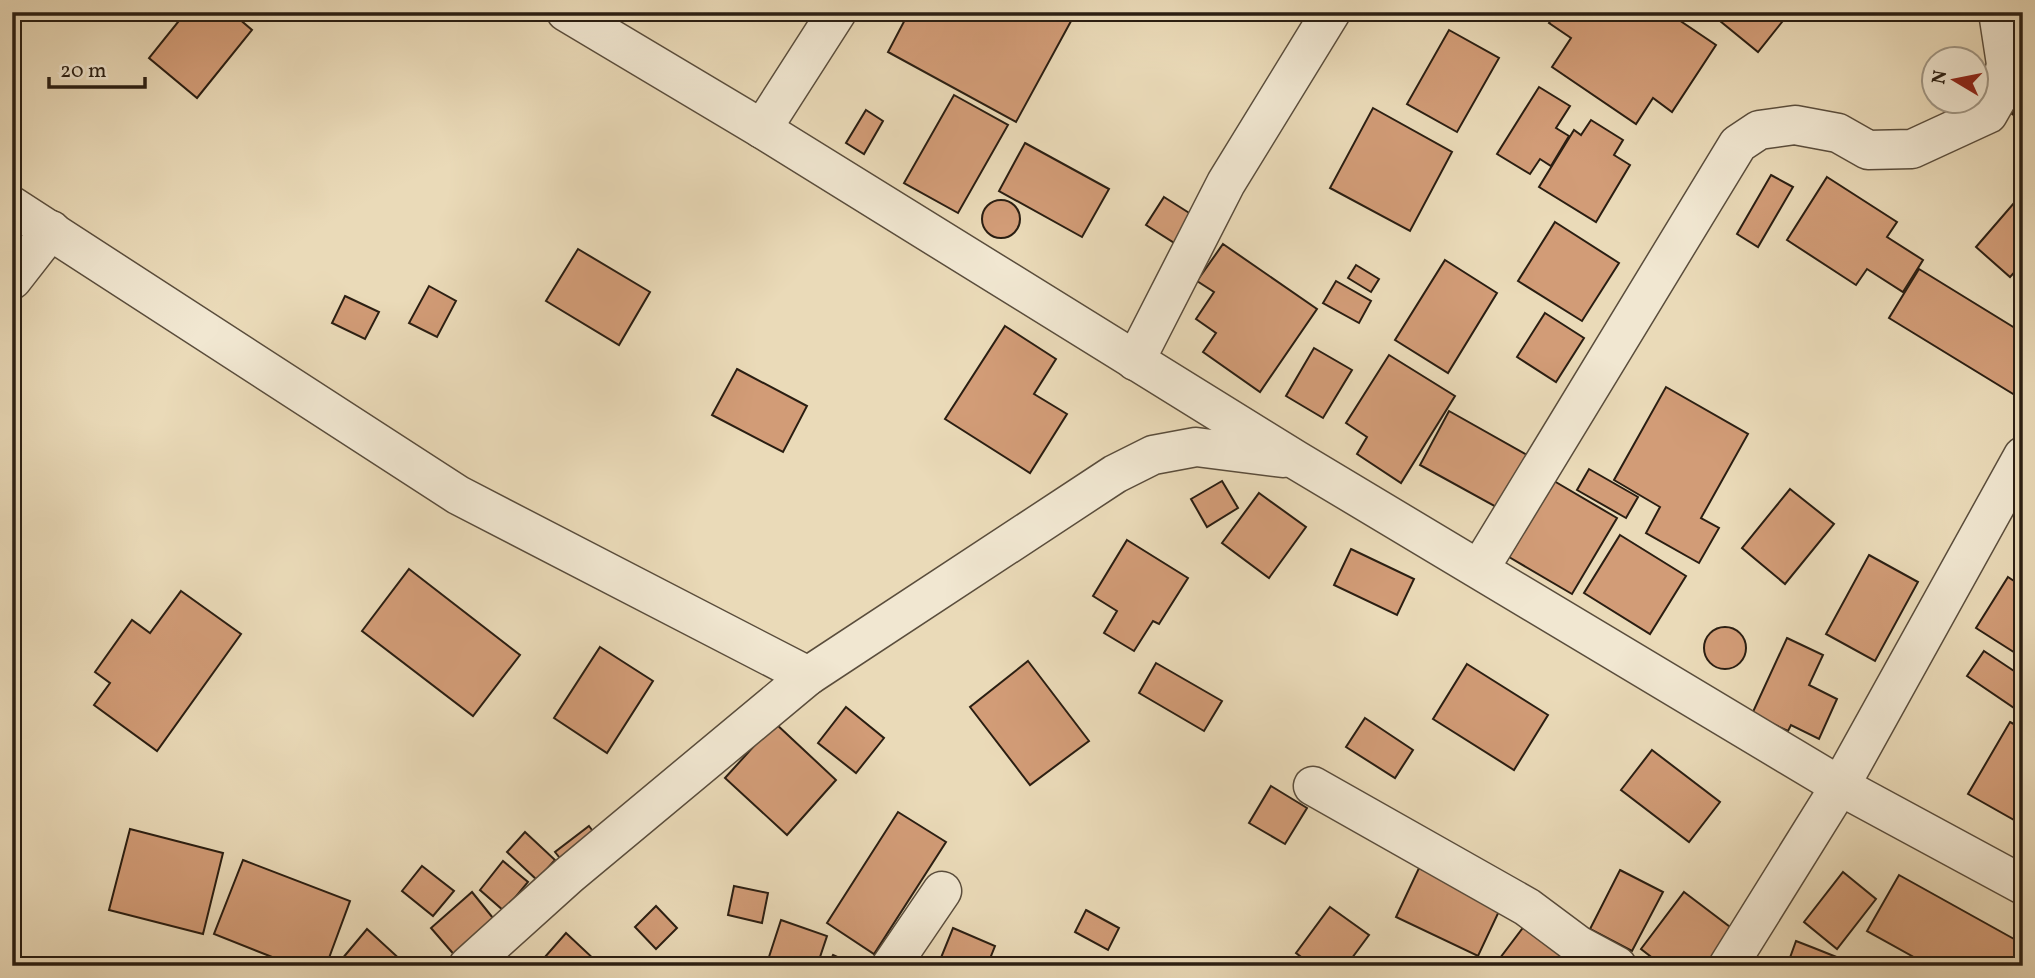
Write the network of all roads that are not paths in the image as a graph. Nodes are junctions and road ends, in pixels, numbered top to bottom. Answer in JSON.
{"nodes":[{"id":1,"x":566,"y":12,"type":"edge"},
{"id":2,"x":837,"y":12,"type":"edge"},
{"id":3,"x":1331,"y":12,"type":"edge"},
{"id":4,"x":1998,"y":12,"type":"edge"},
{"id":5,"x":762,"y":128,"type":"junction"},
{"id":6,"x":12,"y":206,"type":"edge"},
{"id":7,"x":51,"y":230,"type":"junction"},
{"id":8,"x":12,"y":280,"type":"edge"},
{"id":9,"x":1135,"y":361,"type":"junction"},
{"id":10,"x":2023,"y":456,"type":"edge"},
{"id":11,"x":1296,"y":460,"type":"junction"},
{"id":12,"x":1480,"y":568,"type":"junction"},
{"id":13,"x":808,"y":676,"type":"junction"},
{"id":14,"x":1313,"y":786,"type":"dead end"},
{"id":15,"x":1840,"y":786,"type":"junction"},
{"id":16,"x":2023,"y":885,"type":"edge"},
{"id":17,"x":942,"y":891,"type":"dead end"},
{"id":18,"x":468,"y":966,"type":"edge"},
{"id":19,"x":891,"y":966,"type":"edge"},
{"id":20,"x":1617,"y":966,"type":"edge"},
{"id":21,"x":1728,"y":966,"type":"edge"}],
"edges":[{"from":1,"to":5,"type":"street"},
{"from":2,"to":5,"type":"street"},
{"from":3,"to":9,"type":"street"},
{"from":4,"to":12,"type":"street"},
{"from":5,"to":9,"type":"street"},
{"from":6,"to":7,"type":"street"},
{"from":7,"to":8,"type":"street"},
{"from":7,"to":13,"type":"street"},
{"from":9,"to":11,"type":"street"},
{"from":10,"to":15,"type":"street"},
{"from":11,"to":12,"type":"street"},
{"from":11,"to":13,"type":"street"},
{"from":12,"to":15,"type":"street"},
{"from":13,"to":18,"type":"street"},
{"from":14,"to":20,"type":"street"},
{"from":15,"to":16,"type":"street"},
{"from":15,"to":21,"type":"street"},
{"from":17,"to":19,"type":"street"}]}
